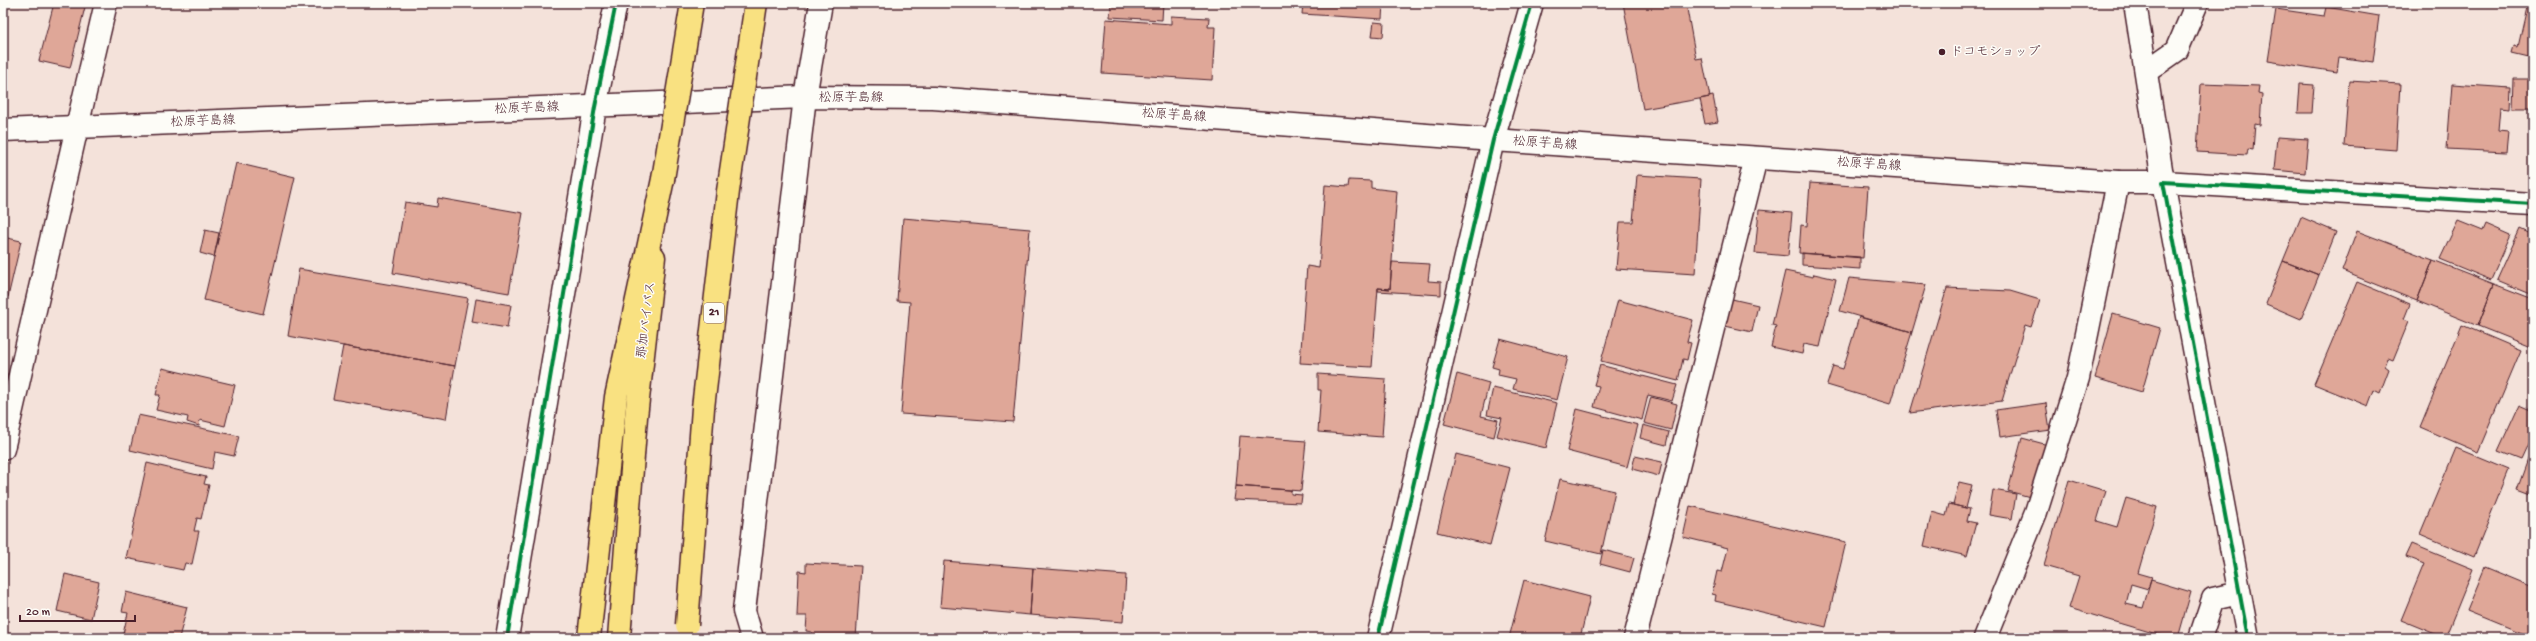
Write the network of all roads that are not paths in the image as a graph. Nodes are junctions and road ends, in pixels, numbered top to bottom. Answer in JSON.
{"nodes":[{"id":1,"x":106,"y":3,"type":"edge"},
{"id":2,"x":616,"y":3,"type":"edge"},
{"id":3,"x":692,"y":3,"type":"edge"},
{"id":4,"x":756,"y":3,"type":"edge"},
{"id":5,"x":821,"y":3,"type":"edge"},
{"id":6,"x":1532,"y":3,"type":"edge"},
{"id":7,"x":2135,"y":3,"type":"edge"},
{"id":8,"x":2197,"y":3,"type":"edge"},
{"id":9,"x":2147,"y":71,"type":"junction"},
{"id":10,"x":805,"y":97,"type":"junction"},
{"id":11,"x":595,"y":107,"type":"junction"},
{"id":12,"x":77,"y":127,"type":"junction"},
{"id":13,"x":3,"y":130,"type":"edge"},
{"id":14,"x":1493,"y":140,"type":"junction"},
{"id":15,"x":1756,"y":158,"type":"junction"},
{"id":16,"x":663,"y":179,"type":"junction"},
{"id":17,"x":2118,"y":182,"type":"junction"},
{"id":18,"x":2163,"y":182,"type":"junction"},
{"id":19,"x":2533,"y":204,"type":"edge"},
{"id":20,"x":3,"y":449,"type":"edge"},
{"id":21,"x":2239,"y":593,"type":"junction"},
{"id":22,"x":619,"y":629,"type":"edge"},
{"id":23,"x":687,"y":632,"type":"edge"},
{"id":24,"x":507,"y":638,"type":"edge"},
{"id":25,"x":588,"y":638,"type":"edge"},
{"id":26,"x":752,"y":638,"type":"edge"},
{"id":27,"x":1378,"y":638,"type":"edge"},
{"id":28,"x":1635,"y":638,"type":"edge"},
{"id":29,"x":1985,"y":638,"type":"edge"},
{"id":30,"x":2200,"y":638,"type":"edge"},
{"id":31,"x":2248,"y":638,"type":"edge"}],
"edges":[{"from":1,"to":12,"type":"street"},
{"from":2,"to":11,"type":"street"},
{"from":3,"to":16,"type":"highway","name":"那加バイパス","bridge":true},
{"from":4,"to":23,"type":"highway","number":"21","bridge":true},
{"from":5,"to":10,"type":"street"},
{"from":6,"to":14,"type":"street"},
{"from":7,"to":9,"type":"street"},
{"from":8,"to":9,"type":"street"},
{"from":9,"to":18,"type":"street"},
{"from":10,"to":11,"type":"street","name":"松原芋島線"},
{"from":10,"to":14,"type":"street","name":"松原芋島線"},
{"from":10,"to":26,"type":"street"},
{"from":11,"to":12,"type":"street","name":"松原芋島線"},
{"from":11,"to":24,"type":"street"},
{"from":12,"to":13,"type":"street","name":"松原芋島線"},
{"from":12,"to":20,"type":"street"},
{"from":14,"to":15,"type":"street","name":"松原芋島線"},
{"from":14,"to":27,"type":"street"},
{"from":15,"to":17,"type":"street","name":"松原芋島線"},
{"from":15,"to":28,"type":"street"},
{"from":16,"to":22,"type":"highway","name":"那加バイパス"},
{"from":16,"to":25,"type":"highway"},
{"from":17,"to":18,"type":"street","name":"松原芋島線"},
{"from":17,"to":29,"type":"street"},
{"from":18,"to":19,"type":"street","name":"松原芋島線"},
{"from":18,"to":21,"type":"street"},
{"from":21,"to":30,"type":"street"},
{"from":21,"to":31,"type":"street"}]}
